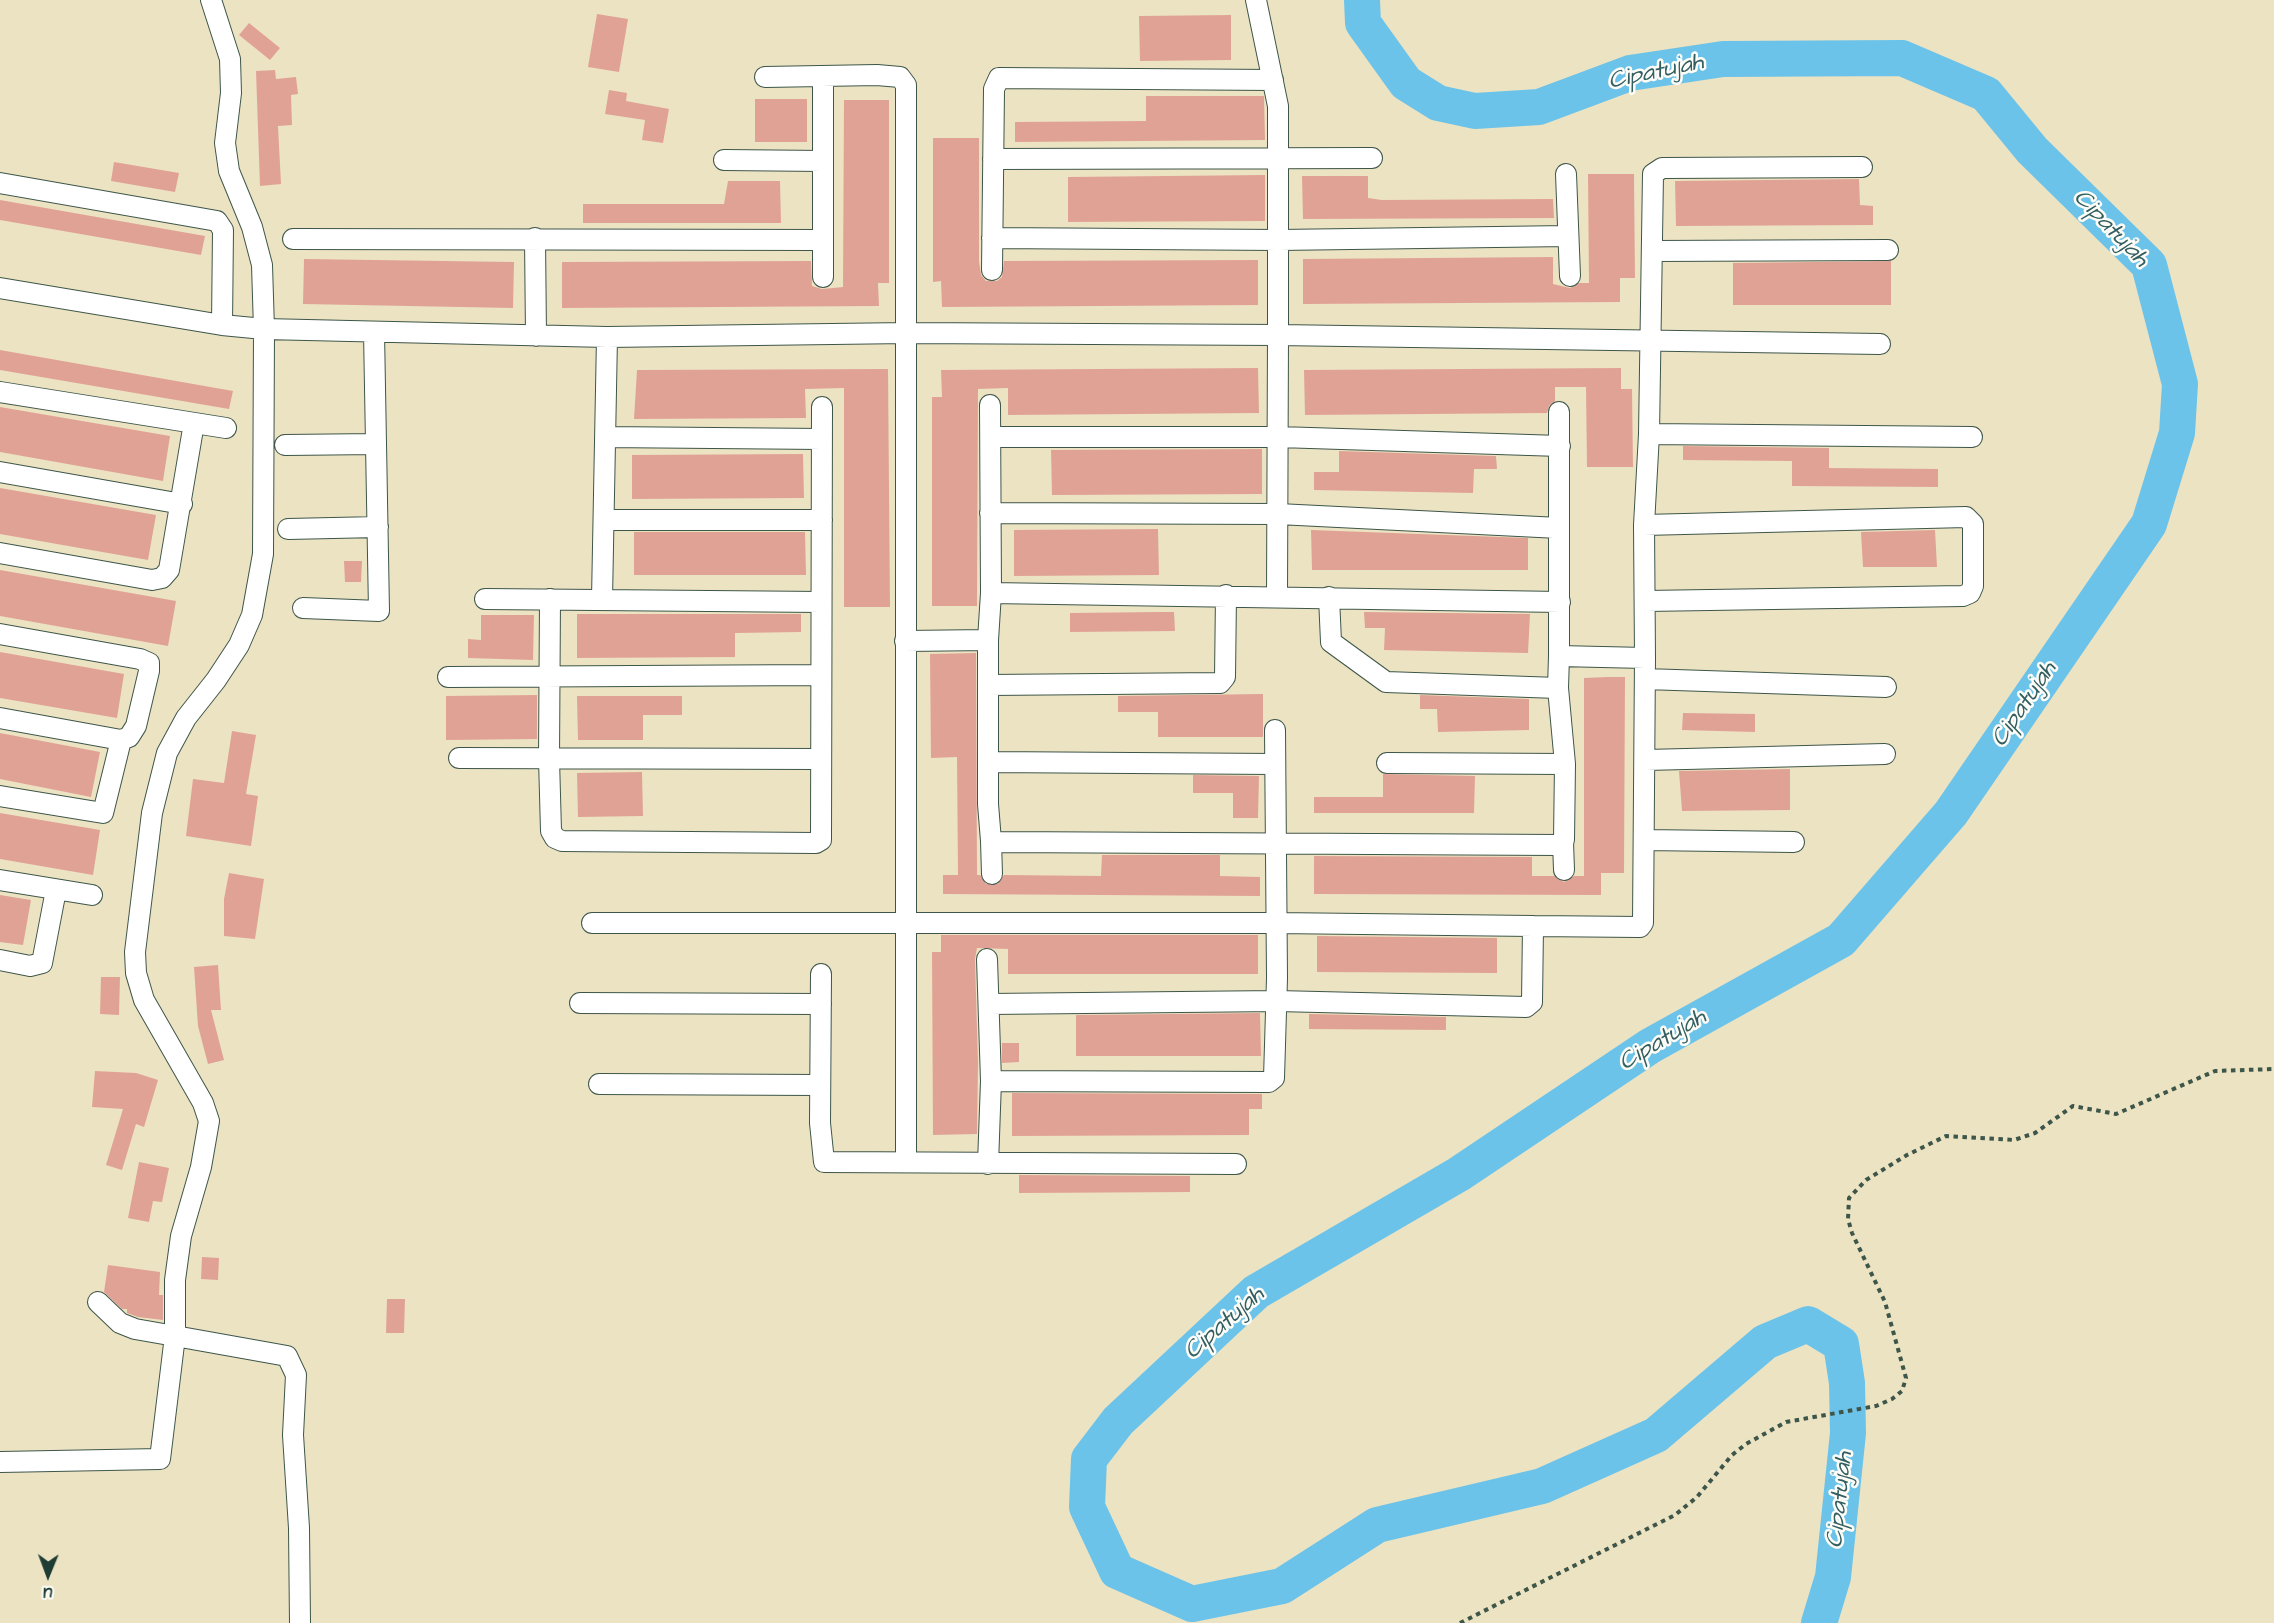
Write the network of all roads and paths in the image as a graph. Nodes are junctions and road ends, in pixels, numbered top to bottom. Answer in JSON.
{"nodes":[{"id":1,"x":211,"y":0,"type":"edge"},
{"id":2,"x":1256,"y":0,"type":"edge"},
{"id":3,"x":823,"y":76,"type":"junction"},
{"id":4,"x":765,"y":77,"type":"dead end"},
{"id":5,"x":1273,"y":80,"type":"junction"},
{"id":6,"x":1279,"y":157,"type":"junction"},
{"id":7,"x":1372,"y":158,"type":"dead end"},
{"id":8,"x":993,"y":159,"type":"junction"},
{"id":9,"x":724,"y":160,"type":"dead end"},
{"id":10,"x":823,"y":161,"type":"junction"},
{"id":11,"x":1862,"y":167,"type":"dead end"},
{"id":12,"x":1566,"y":174,"type":"dead end"},
{"id":13,"x":0,"y":183,"type":"edge"},
{"id":14,"x":1569,"y":236,"type":"junction"},
{"id":15,"x":535,"y":238,"type":"junction"},
{"id":16,"x":992,"y":238,"type":"junction"},
{"id":17,"x":293,"y":239,"type":"dead end"},
{"id":18,"x":823,"y":240,"type":"junction"},
{"id":19,"x":1279,"y":240,"type":"junction"},
{"id":20,"x":1888,"y":250,"type":"dead end"},
{"id":21,"x":1653,"y":251,"type":"junction"},
{"id":22,"x":992,"y":270,"type":"dead end"},
{"id":23,"x":1570,"y":276,"type":"dead end"},
{"id":24,"x":823,"y":277,"type":"dead end"},
{"id":25,"x":0,"y":288,"type":"edge"},
{"id":26,"x":222,"y":325,"type":"junction"},
{"id":27,"x":264,"y":329,"type":"junction"},
{"id":28,"x":374,"y":332,"type":"junction"},
{"id":29,"x":907,"y":333,"type":"junction"},
{"id":30,"x":1278,"y":335,"type":"junction"},
{"id":31,"x":536,"y":336,"type":"junction"},
{"id":32,"x":607,"y":337,"type":"junction"},
{"id":33,"x":1650,"y":340,"type":"junction"},
{"id":34,"x":1880,"y":345,"type":"dead end"},
{"id":35,"x":0,"y":392,"type":"edge"},
{"id":36,"x":990,"y":405,"type":"dead end"},
{"id":37,"x":822,"y":407,"type":"dead end"},
{"id":38,"x":1560,"y":412,"type":"dead end"},
{"id":39,"x":194,"y":423,"type":"junction"},
{"id":40,"x":226,"y":428,"type":"dead end"},
{"id":41,"x":1649,"y":434,"type":"junction"},
{"id":42,"x":605,"y":437,"type":"junction"},
{"id":43,"x":991,"y":437,"type":"junction"},
{"id":44,"x":1279,"y":437,"type":"junction"},
{"id":45,"x":1972,"y":437,"type":"dead end"},
{"id":46,"x":822,"y":439,"type":"junction"},
{"id":47,"x":376,"y":444,"type":"junction"},
{"id":48,"x":285,"y":445,"type":"dead end"},
{"id":49,"x":1560,"y":446,"type":"junction"},
{"id":50,"x":0,"y":472,"type":"edge"},
{"id":51,"x":182,"y":504,"type":"junction"},
{"id":52,"x":990,"y":513,"type":"junction"},
{"id":53,"x":1278,"y":514,"type":"junction"},
{"id":54,"x":605,"y":520,"type":"junction"},
{"id":55,"x":822,"y":520,"type":"junction"},
{"id":56,"x":1644,"y":525,"type":"junction"},
{"id":57,"x":378,"y":527,"type":"junction"},
{"id":58,"x":1559,"y":528,"type":"junction"},
{"id":59,"x":288,"y":529,"type":"dead end"},
{"id":60,"x":0,"y":553,"type":"edge"},
{"id":61,"x":991,"y":593,"type":"junction"},
{"id":62,"x":1226,"y":595,"type":"junction"},
{"id":63,"x":1277,"y":597,"type":"junction"},
{"id":64,"x":1329,"y":597,"type":"junction"},
{"id":65,"x":602,"y":598,"type":"junction"},
{"id":66,"x":484,"y":599,"type":"dead end"},
{"id":67,"x":550,"y":599,"type":"junction"},
{"id":68,"x":1646,"y":601,"type":"junction"},
{"id":69,"x":821,"y":602,"type":"junction"},
{"id":70,"x":1560,"y":602,"type":"junction"},
{"id":71,"x":303,"y":608,"type":"dead end"},
{"id":72,"x":0,"y":634,"type":"edge"},
{"id":73,"x":988,"y":640,"type":"junction"},
{"id":74,"x":905,"y":641,"type":"junction"},
{"id":75,"x":1559,"y":656,"type":"junction"},
{"id":76,"x":1645,"y":658,"type":"junction"},
{"id":77,"x":821,"y":675,"type":"junction"},
{"id":78,"x":448,"y":677,"type":"dead end"},
{"id":79,"x":551,"y":678,"type":"junction"},
{"id":80,"x":1645,"y":679,"type":"junction"},
{"id":81,"x":988,"y":685,"type":"junction"},
{"id":82,"x":1886,"y":687,"type":"dead end"},
{"id":83,"x":1558,"y":688,"type":"junction"},
{"id":84,"x":0,"y":718,"type":"edge"},
{"id":85,"x":1275,"y":730,"type":"dead end"},
{"id":86,"x":121,"y":740,"type":"junction"},
{"id":87,"x":1885,"y":754,"type":"dead end"},
{"id":88,"x":459,"y":758,"type":"dead end"},
{"id":89,"x":549,"y":759,"type":"junction"},
{"id":90,"x":820,"y":759,"type":"junction"},
{"id":91,"x":1646,"y":760,"type":"junction"},
{"id":92,"x":988,"y":762,"type":"junction"},
{"id":93,"x":1387,"y":763,"type":"dead end"},
{"id":94,"x":1275,"y":764,"type":"junction"},
{"id":95,"x":1564,"y":764,"type":"junction"},
{"id":96,"x":0,"y":796,"type":"edge"},
{"id":97,"x":1646,"y":840,"type":"junction"},
{"id":98,"x":991,"y":841,"type":"junction"},
{"id":99,"x":1563,"y":842,"type":"junction"},
{"id":100,"x":1794,"y":842,"type":"dead end"},
{"id":101,"x":1276,"y":844,"type":"junction"},
{"id":102,"x":1564,"y":870,"type":"dead end"},
{"id":103,"x":992,"y":874,"type":"dead end"},
{"id":104,"x":0,"y":880,"type":"edge"},
{"id":105,"x":56,"y":890,"type":"junction"},
{"id":106,"x":92,"y":895,"type":"dead end"},
{"id":107,"x":592,"y":923,"type":"dead end"},
{"id":108,"x":1276,"y":923,"type":"junction"},
{"id":109,"x":905,"y":925,"type":"junction"},
{"id":110,"x":1533,"y":926,"type":"junction"},
{"id":111,"x":987,"y":959,"type":"dead end"},
{"id":112,"x":0,"y":960,"type":"edge"},
{"id":113,"x":821,"y":975,"type":"dead end"},
{"id":114,"x":1277,"y":1000,"type":"junction"},
{"id":115,"x":580,"y":1003,"type":"dead end"},
{"id":116,"x":821,"y":1004,"type":"junction"},
{"id":117,"x":989,"y":1004,"type":"junction"},
{"id":118,"x":2274,"y":1069,"type":"edge"},
{"id":119,"x":991,"y":1081,"type":"junction"},
{"id":120,"x":599,"y":1084,"type":"dead end"},
{"id":121,"x":820,"y":1085,"type":"junction"},
{"id":122,"x":906,"y":1162,"type":"junction"},
{"id":123,"x":988,"y":1164,"type":"junction"},
{"id":124,"x":1236,"y":1164,"type":"dead end"},
{"id":125,"x":98,"y":1302,"type":"dead end"},
{"id":126,"x":176,"y":1336,"type":"junction"},
{"id":127,"x":0,"y":1462,"type":"edge"},
{"id":128,"x":300,"y":1623,"type":"edge"},
{"id":129,"x":1460,"y":1623,"type":"edge"}],
"edges":[{"from":1,"to":27,"type":"street"},
{"from":2,"to":5,"type":"street"},
{"from":3,"to":4,"type":"street"},
{"from":3,"to":10,"type":"street"},
{"from":3,"to":29,"type":"street"},
{"from":5,"to":6,"type":"street"},
{"from":5,"to":8,"type":"street"},
{"from":6,"to":7,"type":"street"},
{"from":6,"to":8,"type":"street"},
{"from":6,"to":19,"type":"street"},
{"from":8,"to":16,"type":"street"},
{"from":9,"to":10,"type":"street"},
{"from":10,"to":18,"type":"street"},
{"from":11,"to":21,"type":"street"},
{"from":12,"to":14,"type":"street"},
{"from":13,"to":26,"type":"street"},
{"from":14,"to":19,"type":"street"},
{"from":14,"to":23,"type":"street"},
{"from":15,"to":17,"type":"street"},
{"from":15,"to":18,"type":"street"},
{"from":15,"to":31,"type":"street"},
{"from":16,"to":19,"type":"street"},
{"from":16,"to":22,"type":"street"},
{"from":18,"to":24,"type":"street"},
{"from":19,"to":30,"type":"street"},
{"from":20,"to":21,"type":"street"},
{"from":21,"to":33,"type":"street"},
{"from":25,"to":26,"type":"street"},
{"from":26,"to":27,"type":"street"},
{"from":27,"to":28,"type":"street"},
{"from":27,"to":126,"type":"street"},
{"from":28,"to":31,"type":"street"},
{"from":28,"to":47,"type":"street"},
{"from":29,"to":30,"type":"street"},
{"from":29,"to":32,"type":"street"},
{"from":29,"to":74,"type":"street"},
{"from":30,"to":33,"type":"street"},
{"from":30,"to":44,"type":"street"},
{"from":31,"to":32,"type":"street"},
{"from":32,"to":42,"type":"street"},
{"from":33,"to":34,"type":"street"},
{"from":33,"to":41,"type":"street"},
{"from":35,"to":39,"type":"street"},
{"from":36,"to":43,"type":"street"},
{"from":37,"to":46,"type":"street"},
{"from":38,"to":49,"type":"street"},
{"from":39,"to":40,"type":"street"},
{"from":39,"to":51,"type":"street"},
{"from":41,"to":45,"type":"street"},
{"from":41,"to":56,"type":"street"},
{"from":42,"to":46,"type":"street"},
{"from":42,"to":54,"type":"street"},
{"from":43,"to":44,"type":"street"},
{"from":43,"to":52,"type":"street"},
{"from":44,"to":49,"type":"street"},
{"from":44,"to":53,"type":"street"},
{"from":46,"to":55,"type":"street"},
{"from":47,"to":48,"type":"street"},
{"from":47,"to":57,"type":"street"},
{"from":49,"to":58,"type":"street"},
{"from":50,"to":51,"type":"street"},
{"from":51,"to":60,"type":"street"},
{"from":52,"to":53,"type":"street"},
{"from":52,"to":61,"type":"street"},
{"from":53,"to":58,"type":"street"},
{"from":53,"to":63,"type":"street"},
{"from":54,"to":55,"type":"street"},
{"from":54,"to":65,"type":"street"},
{"from":55,"to":69,"type":"street"},
{"from":56,"to":68,"type":"street"},
{"from":56,"to":68,"type":"street"},
{"from":57,"to":59,"type":"street"},
{"from":57,"to":71,"type":"street"},
{"from":58,"to":70,"type":"street"},
{"from":61,"to":62,"type":"street"},
{"from":61,"to":73,"type":"street"},
{"from":62,"to":63,"type":"street"},
{"from":62,"to":81,"type":"street"},
{"from":63,"to":64,"type":"street"},
{"from":64,"to":70,"type":"street"},
{"from":64,"to":83,"type":"street"},
{"from":65,"to":67,"type":"street"},
{"from":65,"to":69,"type":"street"},
{"from":66,"to":67,"type":"street"},
{"from":67,"to":79,"type":"street"},
{"from":68,"to":76,"type":"street"},
{"from":69,"to":77,"type":"street"},
{"from":70,"to":75,"type":"street"},
{"from":72,"to":86,"type":"street"},
{"from":73,"to":74,"type":"street"},
{"from":73,"to":81,"type":"street"},
{"from":74,"to":109,"type":"street"},
{"from":75,"to":76,"type":"street"},
{"from":75,"to":83,"type":"street"},
{"from":76,"to":80,"type":"street"},
{"from":77,"to":79,"type":"street"},
{"from":77,"to":90,"type":"street"},
{"from":78,"to":79,"type":"street"},
{"from":79,"to":89,"type":"street"},
{"from":80,"to":82,"type":"street"},
{"from":80,"to":91,"type":"street"},
{"from":81,"to":92,"type":"street"},
{"from":83,"to":95,"type":"street"},
{"from":84,"to":86,"type":"street"},
{"from":85,"to":94,"type":"street"},
{"from":86,"to":96,"type":"street"},
{"from":87,"to":91,"type":"street"},
{"from":88,"to":89,"type":"street"},
{"from":89,"to":90,"type":"street"},
{"from":89,"to":90,"type":"street"},
{"from":91,"to":97,"type":"street"},
{"from":92,"to":94,"type":"street"},
{"from":92,"to":98,"type":"street"},
{"from":93,"to":95,"type":"street"},
{"from":94,"to":101,"type":"street"},
{"from":95,"to":99,"type":"street"},
{"from":97,"to":100,"type":"street"},
{"from":97,"to":110,"type":"street"},
{"from":98,"to":101,"type":"street"},
{"from":98,"to":103,"type":"street"},
{"from":99,"to":101,"type":"street"},
{"from":99,"to":102,"type":"street"},
{"from":101,"to":108,"type":"street"},
{"from":104,"to":105,"type":"street"},
{"from":105,"to":106,"type":"street"},
{"from":105,"to":112,"type":"street"},
{"from":107,"to":109,"type":"street"},
{"from":108,"to":109,"type":"street"},
{"from":108,"to":110,"type":"street"},
{"from":108,"to":114,"type":"street"},
{"from":109,"to":122,"type":"street"},
{"from":110,"to":114,"type":"street"},
{"from":111,"to":117,"type":"street"},
{"from":113,"to":116,"type":"street"},
{"from":114,"to":117,"type":"street"},
{"from":114,"to":119,"type":"street"},
{"from":115,"to":116,"type":"street"},
{"from":116,"to":121,"type":"street"},
{"from":117,"to":119,"type":"street"},
{"from":118,"to":129,"type":"path"},
{"from":119,"to":123,"type":"street"},
{"from":120,"to":121,"type":"street"},
{"from":121,"to":122,"type":"street"},
{"from":122,"to":123,"type":"street"},
{"from":123,"to":124,"type":"street"},
{"from":125,"to":126,"type":"street"},
{"from":126,"to":127,"type":"street"},
{"from":126,"to":128,"type":"street"}]}
